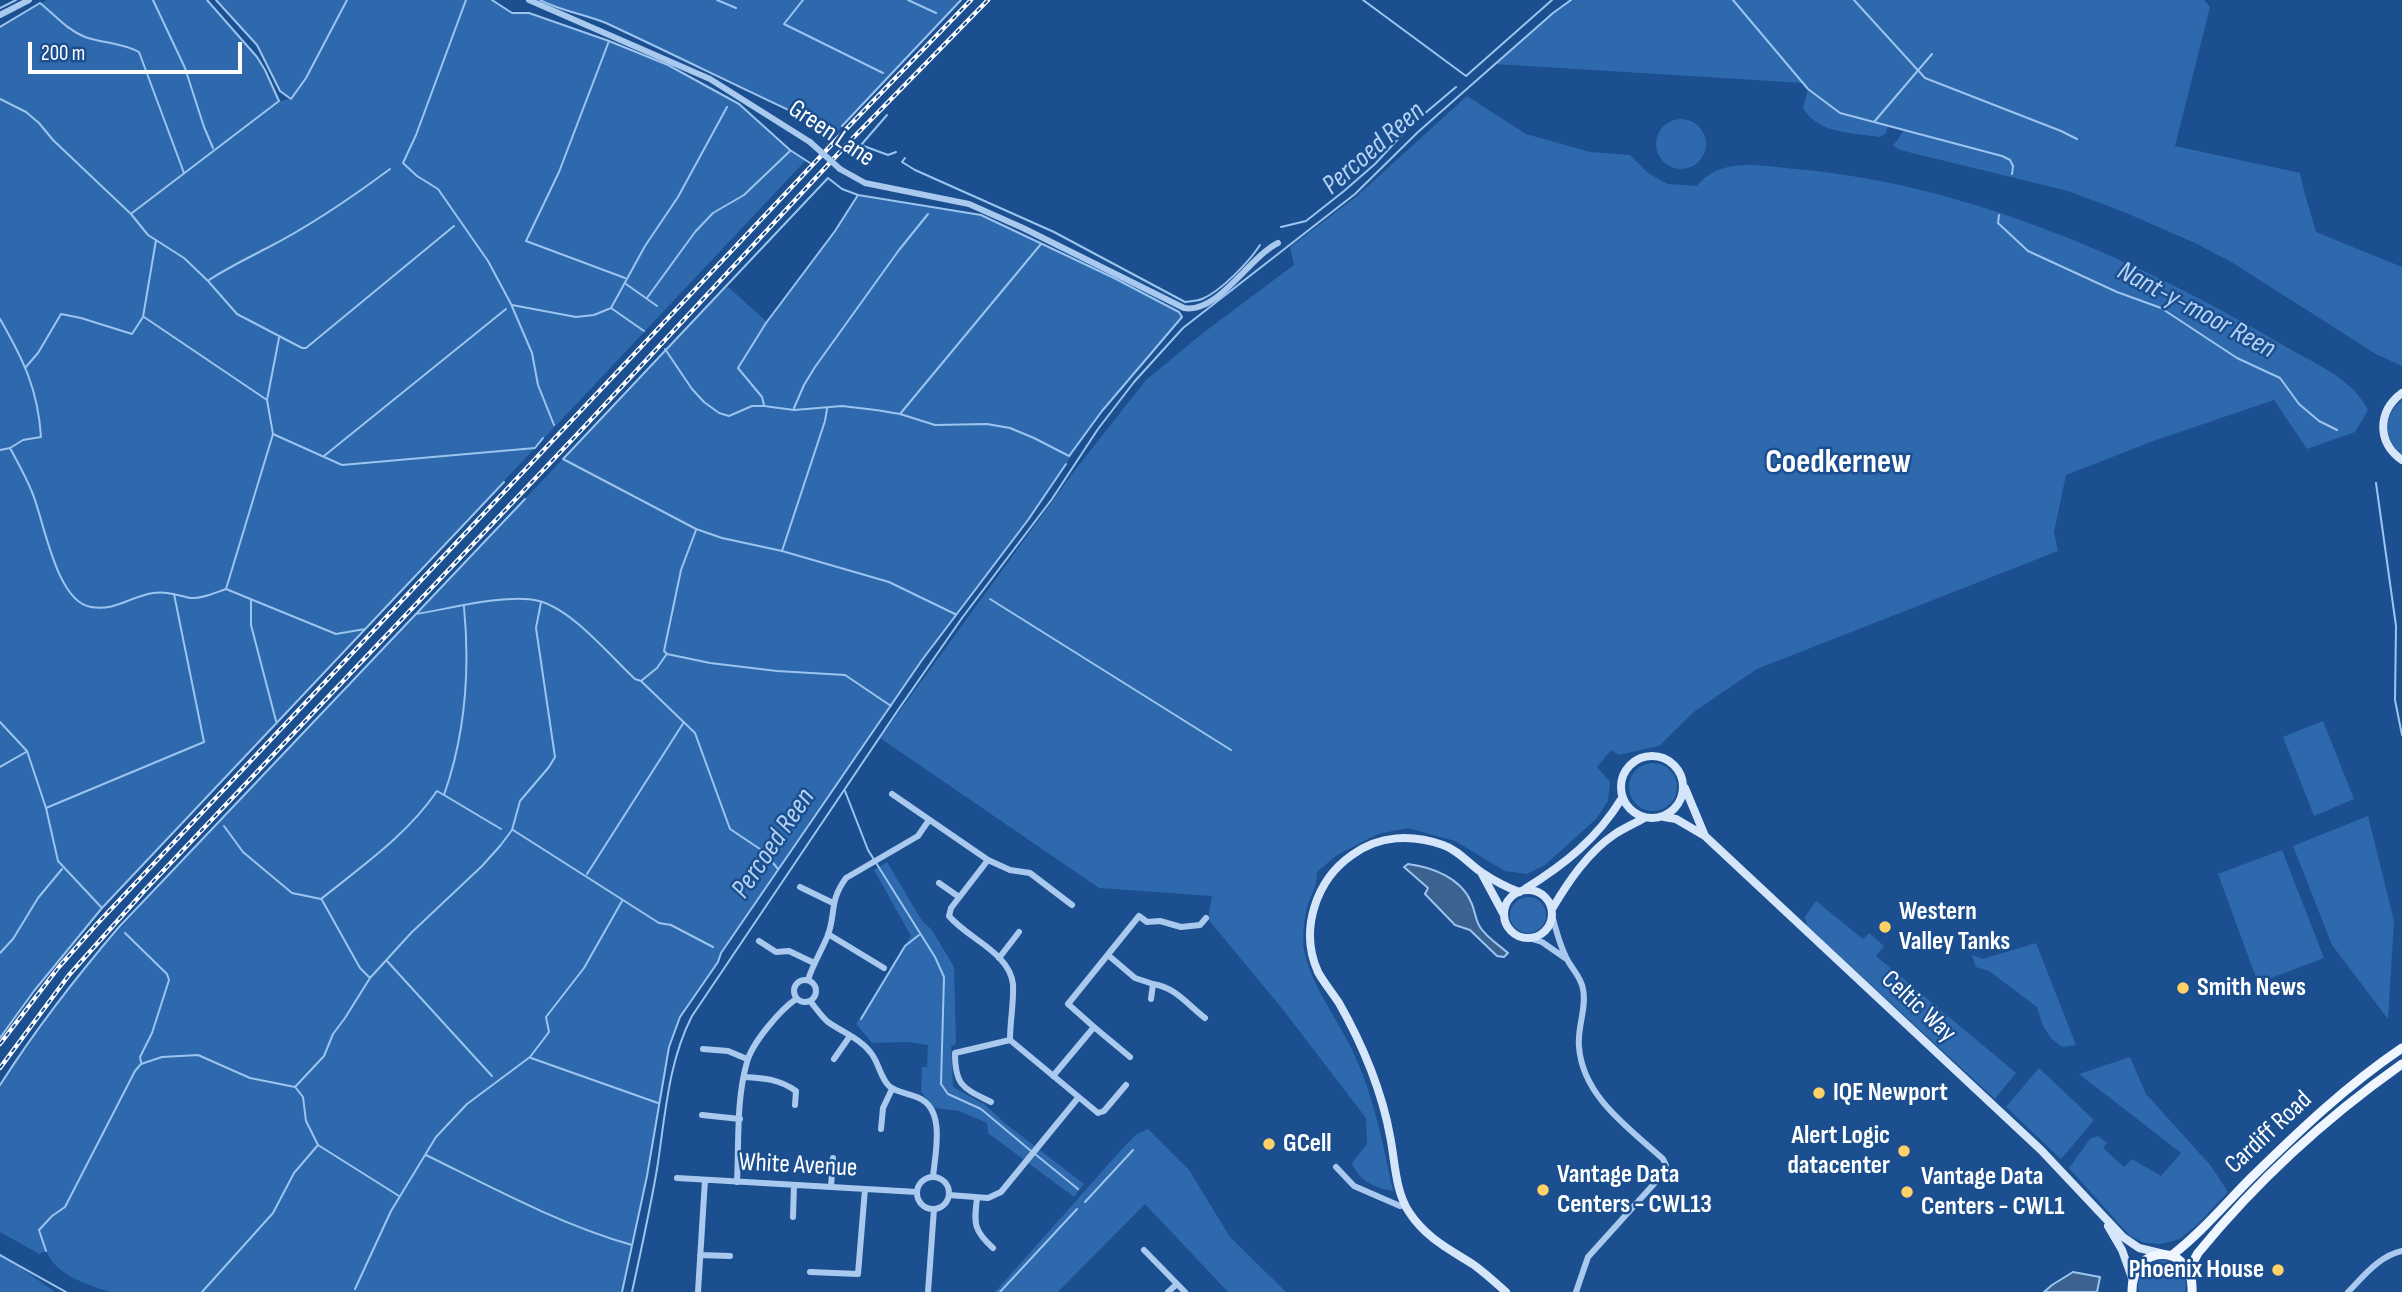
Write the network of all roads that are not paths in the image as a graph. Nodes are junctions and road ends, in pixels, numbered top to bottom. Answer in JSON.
{"nodes":[{"id":1,"x":29,"y":0,"type":"edge"},
{"id":2,"x":529,"y":0,"type":"edge"},
{"id":3,"x":0,"y":15,"type":"edge"},
{"id":4,"x":1278,"y":243,"type":"dead end"},
{"id":5,"x":2402,"y":393,"type":"edge"},
{"id":6,"x":2402,"y":460,"type":"edge"},
{"id":7,"x":1684,"y":785,"type":"junction"},
{"id":8,"x":892,"y":794,"type":"dead end"},
{"id":9,"x":1622,"y":798,"type":"junction"},
{"id":10,"x":1664,"y":817,"type":"junction"},
{"id":11,"x":1644,"y":818,"type":"junction"},
{"id":12,"x":929,"y":820,"type":"junction"},
{"id":13,"x":1705,"y":836,"type":"junction"},
{"id":14,"x":988,"y":860,"type":"junction"},
{"id":15,"x":1480,"y":872,"type":"junction"},
{"id":16,"x":939,"y":883,"type":"dead end"},
{"id":17,"x":800,"y":887,"type":"dead end"},
{"id":18,"x":1521,"y":892,"type":"junction"},
{"id":19,"x":959,"y":897,"type":"junction"},
{"id":20,"x":833,"y":903,"type":"junction"},
{"id":21,"x":1072,"y":905,"type":"dead end"},
{"id":22,"x":1552,"y":912,"type":"junction"},
{"id":23,"x":1504,"y":915,"type":"junction"},
{"id":24,"x":1206,"y":918,"type":"dead end"},
{"id":25,"x":1019,"y":932,"type":"dead end"},
{"id":26,"x":828,"y":934,"type":"junction"},
{"id":27,"x":1529,"y":938,"type":"junction"},
{"id":28,"x":760,"y":941,"type":"dead end"},
{"id":29,"x":1108,"y":955,"type":"junction"},
{"id":30,"x":999,"y":958,"type":"junction"},
{"id":31,"x":1567,"y":960,"type":"junction"},
{"id":32,"x":814,"y":963,"type":"junction"},
{"id":33,"x":884,"y":968,"type":"dead end"},
{"id":34,"x":808,"y":980,"type":"junction"},
{"id":35,"x":1153,"y":984,"type":"junction"},
{"id":36,"x":796,"y":999,"type":"junction"},
{"id":37,"x":1151,"y":999,"type":"dead end"},
{"id":38,"x":810,"y":1001,"type":"junction"},
{"id":39,"x":1205,"y":1018,"type":"dead end"},
{"id":40,"x":1094,"y":1027,"type":"junction"},
{"id":41,"x":850,"y":1036,"type":"junction"},
{"id":42,"x":1010,"y":1040,"type":"junction"},
{"id":43,"x":2402,"y":1048,"type":"edge"},
{"id":44,"x":703,"y":1049,"type":"dead end"},
{"id":45,"x":1130,"y":1057,"type":"dead end"},
{"id":46,"x":747,"y":1059,"type":"junction"},
{"id":47,"x":834,"y":1059,"type":"dead end"},
{"id":48,"x":2402,"y":1064,"type":"edge"},
{"id":49,"x":1053,"y":1076,"type":"junction"},
{"id":50,"x":744,"y":1077,"type":"junction"},
{"id":51,"x":1126,"y":1085,"type":"dead end"},
{"id":52,"x":892,"y":1089,"type":"junction"},
{"id":53,"x":1078,"y":1098,"type":"junction"},
{"id":54,"x":991,"y":1102,"type":"dead end"},
{"id":55,"x":794,"y":1105,"type":"dead end"},
{"id":56,"x":702,"y":1115,"type":"dead end"},
{"id":57,"x":740,"y":1119,"type":"junction"},
{"id":58,"x":881,"y":1129,"type":"dead end"},
{"id":59,"x":833,"y":1158,"type":"dead end"},
{"id":60,"x":1336,"y":1167,"type":"dead end"},
{"id":61,"x":933,"y":1177,"type":"junction"},
{"id":62,"x":677,"y":1178,"type":"dead end"},
{"id":63,"x":705,"y":1180,"type":"junction"},
{"id":64,"x":737,"y":1182,"type":"junction"},
{"id":65,"x":794,"y":1185,"type":"junction"},
{"id":66,"x":831,"y":1187,"type":"junction"},
{"id":67,"x":865,"y":1189,"type":"junction"},
{"id":68,"x":917,"y":1192,"type":"junction"},
{"id":69,"x":949,"y":1195,"type":"junction"},
{"id":70,"x":977,"y":1198,"type":"junction"},
{"id":71,"x":1406,"y":1205,"type":"junction"},
{"id":72,"x":933,"y":1209,"type":"junction"},
{"id":73,"x":2099,"y":1212,"type":"junction"},
{"id":74,"x":793,"y":1217,"type":"dead end"},
{"id":75,"x":993,"y":1248,"type":"dead end"},
{"id":76,"x":1144,"y":1250,"type":"dead end"},
{"id":77,"x":2402,"y":1251,"type":"edge"},
{"id":78,"x":700,"y":1255,"type":"junction"},
{"id":79,"x":2168,"y":1255,"type":"junction"},
{"id":80,"x":730,"y":1256,"type":"dead end"},
{"id":81,"x":810,"y":1272,"type":"dead end"},
{"id":82,"x":2192,"y":1277,"type":"junction"},
{"id":83,"x":2132,"y":1278,"type":"junction"},
{"id":84,"x":1177,"y":1284,"type":"junction"},
{"id":85,"x":1502,"y":1290,"type":"edge"},
{"id":86,"x":698,"y":1292,"type":"edge"},
{"id":87,"x":928,"y":1292,"type":"edge"},
{"id":88,"x":1168,"y":1292,"type":"edge"},
{"id":89,"x":1185,"y":1292,"type":"edge"},
{"id":90,"x":1576,"y":1292,"type":"edge"},
{"id":91,"x":2132,"y":1292,"type":"edge"},
{"id":92,"x":2194,"y":1292,"type":"edge"},
{"id":93,"x":2348,"y":1292,"type":"edge"}],
"edges":[{"from":1,"to":3,"type":"street"},
{"from":2,"to":4,"type":"street","name":"Green Lane","bridge":true},
{"from":5,"to":6,"type":"street"},
{"from":7,"to":9,"type":"street","name":"Celtic Way"},
{"from":7,"to":10,"type":"street"},
{"from":7,"to":13,"type":"street","name":"Celtic Way"},
{"from":8,"to":12,"type":"street"},
{"from":9,"to":11,"type":"street"},
{"from":9,"to":18,"type":"street","name":"Celtic Way"},
{"from":10,"to":11,"type":"street","name":"Celtic Way"},
{"from":10,"to":13,"type":"street","name":"Celtic Way"},
{"from":11,"to":22,"type":"street","name":"Celtic Way"},
{"from":12,"to":14,"type":"street"},
{"from":12,"to":20,"type":"street"},
{"from":13,"to":73,"type":"street","name":"Celtic Way"},
{"from":14,"to":19,"type":"street"},
{"from":14,"to":21,"type":"street"},
{"from":15,"to":18,"type":"street"},
{"from":15,"to":23,"type":"street"},
{"from":15,"to":71,"type":"street"},
{"from":16,"to":19,"type":"street"},
{"from":17,"to":20,"type":"street"},
{"from":18,"to":22,"type":"street"},
{"from":18,"to":23,"type":"street"},
{"from":19,"to":30,"type":"street"},
{"from":20,"to":26,"type":"street"},
{"from":22,"to":27,"type":"street"},
{"from":22,"to":31,"type":"street"},
{"from":23,"to":27,"type":"street"},
{"from":24,"to":29,"type":"street"},
{"from":25,"to":30,"type":"street"},
{"from":26,"to":32,"type":"street"},
{"from":26,"to":33,"type":"street"},
{"from":27,"to":31,"type":"street"},
{"from":28,"to":32,"type":"street"},
{"from":29,"to":35,"type":"street"},
{"from":29,"to":40,"type":"street"},
{"from":30,"to":42,"type":"street"},
{"from":31,"to":90,"type":"street"},
{"from":32,"to":34,"type":"street"},
{"from":34,"to":36,"type":"street"},
{"from":34,"to":38,"type":"street"},
{"from":35,"to":37,"type":"street"},
{"from":35,"to":39,"type":"street"},
{"from":36,"to":38,"type":"street"},
{"from":36,"to":46,"type":"street"},
{"from":38,"to":41,"type":"street"},
{"from":40,"to":45,"type":"street"},
{"from":40,"to":49,"type":"street"},
{"from":41,"to":47,"type":"street"},
{"from":41,"to":52,"type":"street"},
{"from":42,"to":49,"type":"street"},
{"from":42,"to":54,"type":"street"},
{"from":43,"to":79,"type":"main road","name":"Cardiff Road"},
{"from":44,"to":46,"type":"street"},
{"from":46,"to":50,"type":"street"},
{"from":48,"to":82,"type":"main road","name":"Cardiff Road"},
{"from":49,"to":53,"type":"street"},
{"from":50,"to":55,"type":"street"},
{"from":50,"to":57,"type":"street"},
{"from":51,"to":53,"type":"street"},
{"from":52,"to":58,"type":"street"},
{"from":52,"to":61,"type":"street"},
{"from":53,"to":70,"type":"street"},
{"from":56,"to":57,"type":"street"},
{"from":57,"to":64,"type":"street"},
{"from":59,"to":66,"type":"street"},
{"from":60,"to":71,"type":"street"},
{"from":61,"to":68,"type":"street"},
{"from":61,"to":69,"type":"street"},
{"from":62,"to":63,"type":"street","name":"White Avenue"},
{"from":63,"to":64,"type":"street","name":"White Avenue"},
{"from":63,"to":78,"type":"street"},
{"from":64,"to":65,"type":"street","name":"White Avenue"},
{"from":65,"to":66,"type":"street","name":"White Avenue"},
{"from":65,"to":74,"type":"street"},
{"from":66,"to":67,"type":"street","name":"White Avenue"},
{"from":67,"to":68,"type":"street","name":"White Avenue"},
{"from":67,"to":81,"type":"street"},
{"from":68,"to":72,"type":"street"},
{"from":69,"to":70,"type":"street"},
{"from":69,"to":72,"type":"street"},
{"from":70,"to":75,"type":"street"},
{"from":71,"to":85,"type":"street"},
{"from":72,"to":87,"type":"street"},
{"from":73,"to":79,"type":"street","name":"Celtic Way"},
{"from":73,"to":83,"type":"street","name":"Celtic Way"},
{"from":76,"to":84,"type":"street"},
{"from":77,"to":93,"type":"street"},
{"from":78,"to":80,"type":"street"},
{"from":78,"to":86,"type":"street"},
{"from":79,"to":82,"type":"main road"},
{"from":79,"to":83,"type":"main road","name":"Cardiff Road"},
{"from":82,"to":92,"type":"main road","name":"Cardiff Road"},
{"from":83,"to":91,"type":"main road"},
{"from":84,"to":88,"type":"street"},
{"from":84,"to":89,"type":"street"}]}
